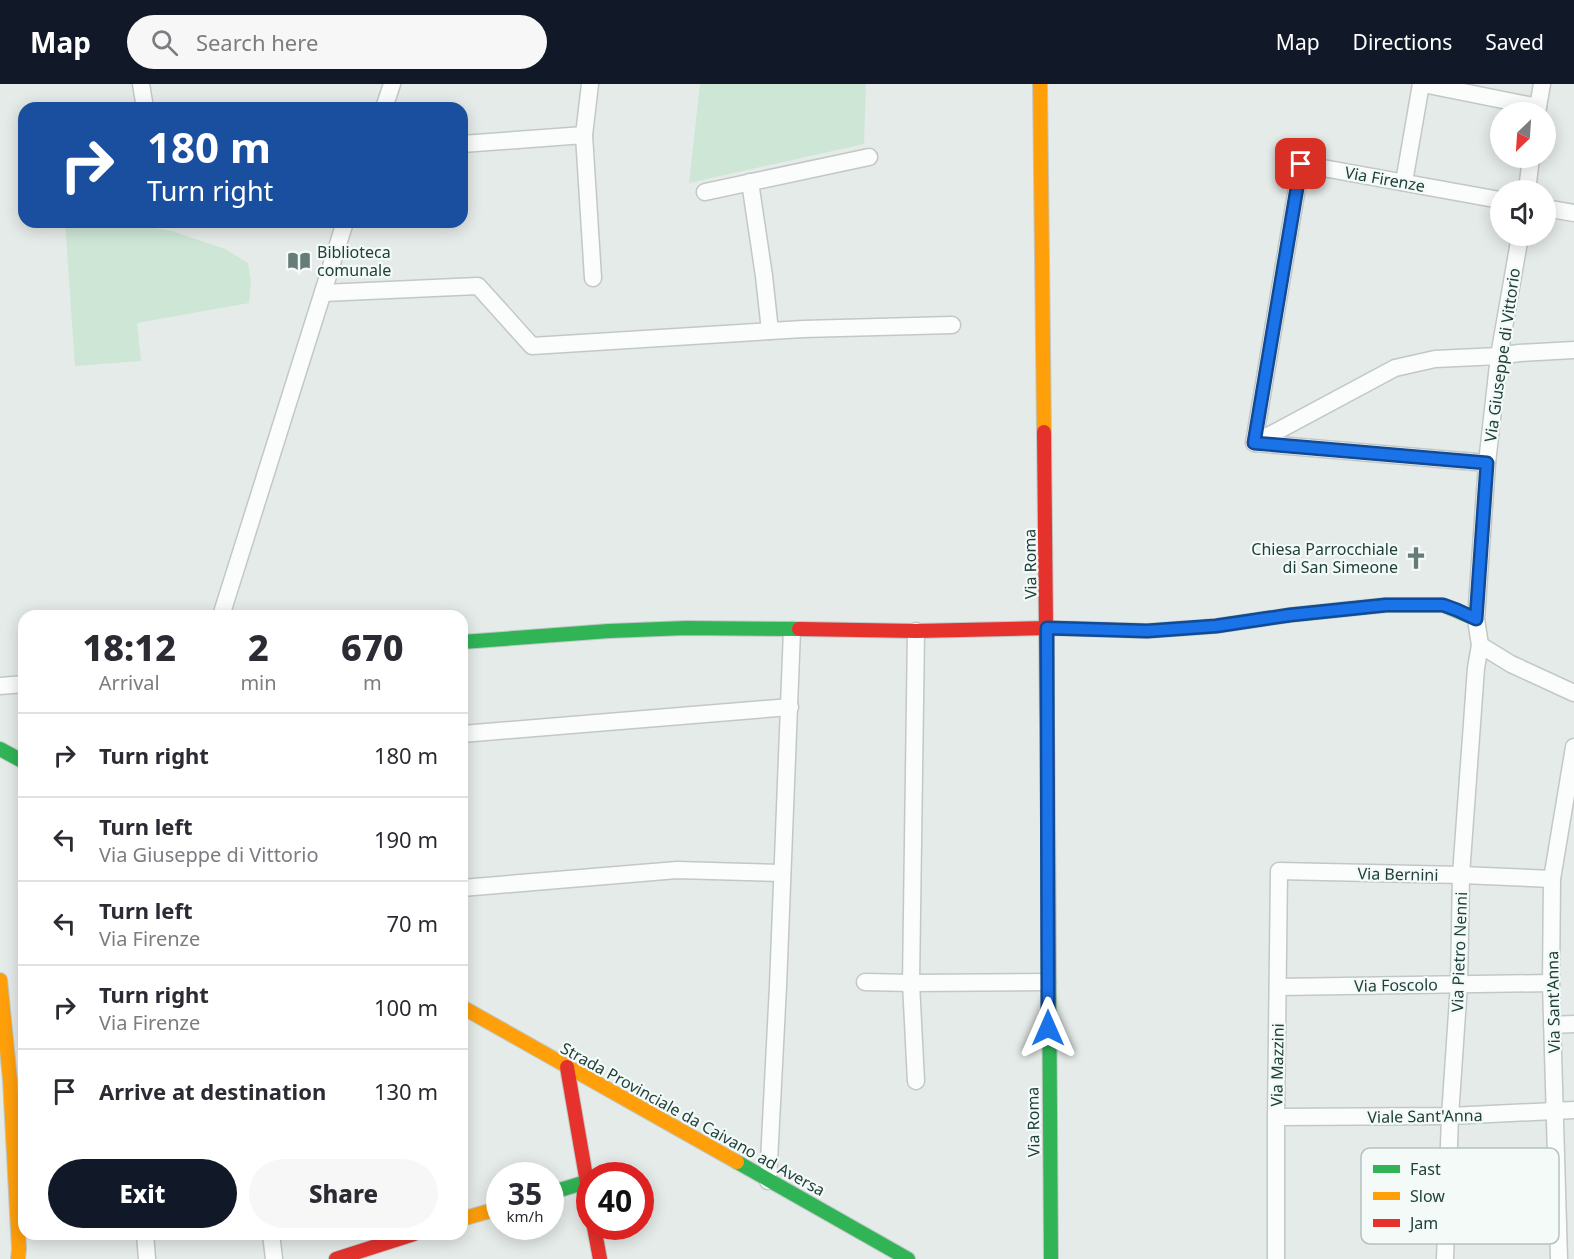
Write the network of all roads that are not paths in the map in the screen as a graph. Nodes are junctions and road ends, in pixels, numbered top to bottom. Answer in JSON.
{"nodes":[{"id":1,"x":141,"y":84,"type":"edge"},
{"id":2,"x":392,"y":84,"type":"edge"},
{"id":3,"x":590,"y":84,"type":"edge"},
{"id":4,"x":1040,"y":84,"type":"edge"},
{"id":5,"x":1422,"y":84,"type":"edge"},
{"id":6,"x":1542,"y":84,"type":"edge"},
{"id":7,"x":144,"y":102,"type":"edge"},
{"id":8,"x":386,"y":102,"type":"edge"},
{"id":9,"x":1502,"y":102,"type":"edge"},
{"id":10,"x":1539,"y":102,"type":"edge"},
{"id":11,"x":584,"y":135,"type":"junction"},
{"id":12,"x":468,"y":144,"type":"edge"},
{"id":13,"x":869,"y":157,"type":"dead end"},
{"id":14,"x":750,"y":182,"type":"junction"},
{"id":15,"x":1404,"y":182,"type":"junction"},
{"id":16,"x":705,"y":192,"type":"dead end"},
{"id":17,"x":1490,"y":198,"type":"edge"},
{"id":18,"x":1556,"y":210,"type":"edge"},
{"id":19,"x":1574,"y":213,"type":"edge"},
{"id":20,"x":343,"y":228,"type":"edge"},
{"id":21,"x":1518,"y":246,"type":"edge"},
{"id":22,"x":593,"y":278,"type":"dead end"},
{"id":23,"x":323,"y":293,"type":"junction"},
{"id":24,"x":952,"y":326,"type":"dead end"},
{"id":25,"x":770,"y":331,"type":"junction"},
{"id":26,"x":1574,"y":350,"type":"edge"},
{"id":27,"x":1499,"y":356,"type":"junction"},
{"id":28,"x":1254,"y":443,"type":"junction"},
{"id":29,"x":1487,"y":463,"type":"junction"},
{"id":30,"x":223,"y":610,"type":"edge"},
{"id":31,"x":1476,"y":619,"type":"junction"},
{"id":32,"x":1047,"y":628,"type":"junction"},
{"id":33,"x":792,"y":630,"type":"junction"},
{"id":34,"x":916,"y":631,"type":"junction"},
{"id":35,"x":468,"y":642,"type":"edge"},
{"id":36,"x":1480,"y":645,"type":"junction"},
{"id":37,"x":18,"y":684,"type":"edge"},
{"id":38,"x":0,"y":686,"type":"edge"},
{"id":39,"x":1574,"y":693,"type":"edge"},
{"id":40,"x":790,"y":707,"type":"junction"},
{"id":41,"x":468,"y":734,"type":"edge"},
{"id":42,"x":1574,"y":747,"type":"edge"},
{"id":43,"x":0,"y":749,"type":"edge"},
{"id":44,"x":18,"y":759,"type":"edge"},
{"id":45,"x":1279,"y":871,"type":"joint"},
{"id":46,"x":782,"y":873,"type":"junction"},
{"id":47,"x":1461,"y":875,"type":"junction"},
{"id":48,"x":1552,"y":879,"type":"junction"},
{"id":49,"x":468,"y":887,"type":"edge"},
{"id":50,"x":0,"y":980,"type":"edge"},
{"id":51,"x":865,"y":982,"type":"dead end"},
{"id":52,"x":1048,"y":982,"type":"junction"},
{"id":53,"x":911,"y":983,"type":"junction"},
{"id":54,"x":1551,"y":983,"type":"junction"},
{"id":55,"x":1459,"y":984,"type":"junction"},
{"id":56,"x":1278,"y":987,"type":"junction"},
{"id":57,"x":468,"y":1010,"type":"edge"},
{"id":58,"x":1574,"y":1024,"type":"edge"},
{"id":59,"x":1552,"y":1025,"type":"junction"},
{"id":60,"x":567,"y":1067,"type":"junction"},
{"id":61,"x":916,"y":1081,"type":"dead end"},
{"id":62,"x":1574,"y":1110,"type":"edge"},
{"id":63,"x":1556,"y":1111,"type":"junction"},
{"id":64,"x":1450,"y":1116,"type":"junction"},
{"id":65,"x":1276,"y":1117,"type":"junction"},
{"id":66,"x":1449,"y":1148,"type":"edge"},
{"id":67,"x":1557,"y":1148,"type":"edge"},
{"id":68,"x":583,"y":1162,"type":"edge"},
{"id":69,"x":768,"y":1181,"type":"junction"},
{"id":70,"x":486,"y":1212,"type":"edge"},
{"id":71,"x":468,"y":1217,"type":"edge"},
{"id":72,"x":18,"y":1230,"type":"edge"},
{"id":73,"x":19,"y":1240,"type":"edge"},
{"id":74,"x":145,"y":1240,"type":"edge"},
{"id":75,"x":272,"y":1240,"type":"edge"},
{"id":76,"x":395,"y":1240,"type":"edge"},
{"id":77,"x":596,"y":1240,"type":"edge"},
{"id":78,"x":1446,"y":1244,"type":"edge"},
{"id":79,"x":1559,"y":1244,"type":"edge"},
{"id":80,"x":18,"y":1259,"type":"edge"},
{"id":81,"x":147,"y":1259,"type":"edge"},
{"id":82,"x":274,"y":1259,"type":"edge"},
{"id":83,"x":336,"y":1259,"type":"edge"},
{"id":84,"x":600,"y":1259,"type":"edge"},
{"id":85,"x":908,"y":1259,"type":"edge"},
{"id":86,"x":1051,"y":1259,"type":"edge"},
{"id":87,"x":1276,"y":1259,"type":"edge"},
{"id":88,"x":1445,"y":1259,"type":"edge"},
{"id":89,"x":1559,"y":1259,"type":"edge"}],
"edges":[{"from":1,"to":7,"type":"street"},
{"from":2,"to":8,"type":"street"},
{"from":3,"to":11,"type":"street"},
{"from":4,"to":32,"type":"street","name":"Via Roma"},
{"from":5,"to":9,"type":"street"},
{"from":5,"to":15,"type":"street"},
{"from":6,"to":10,"type":"street"},
{"from":11,"to":12,"type":"street"},
{"from":11,"to":22,"type":"street"},
{"from":13,"to":14,"type":"street"},
{"from":14,"to":16,"type":"street"},
{"from":14,"to":25,"type":"street"},
{"from":15,"to":17,"type":"street","name":"Via Firenze"},
{"from":15,"to":28,"type":"street","name":"Via Firenze"},
{"from":18,"to":19,"type":"street"},
{"from":20,"to":23,"type":"street"},
{"from":21,"to":27,"type":"street","name":"Via Giuseppe di Vittorio"},
{"from":23,"to":25,"type":"street"},
{"from":23,"to":30,"type":"street"},
{"from":24,"to":25,"type":"street"},
{"from":26,"to":27,"type":"street"},
{"from":27,"to":28,"type":"street"},
{"from":27,"to":29,"type":"street","name":"Via Giuseppe di Vittorio"},
{"from":28,"to":29,"type":"street"},
{"from":29,"to":31,"type":"street","name":"Via Giuseppe di Vittorio"},
{"from":31,"to":32,"type":"street"},
{"from":31,"to":36,"type":"street","name":"Via Giuseppe di Vittorio"},
{"from":32,"to":34,"type":"street"},
{"from":32,"to":52,"type":"street","name":"Via Roma"},
{"from":33,"to":34,"type":"street"},
{"from":33,"to":35,"type":"street"},
{"from":33,"to":40,"type":"street"},
{"from":34,"to":53,"type":"street"},
{"from":36,"to":39,"type":"street"},
{"from":36,"to":47,"type":"street","name":"Via Pietro Nenni"},
{"from":37,"to":38,"type":"street"},
{"from":40,"to":41,"type":"street"},
{"from":40,"to":46,"type":"street"},
{"from":42,"to":48,"type":"street","name":"Via Sant'Anna"},
{"from":43,"to":44,"type":"street"},
{"from":45,"to":47,"type":"street","name":"Via Bernini"},
{"from":45,"to":56,"type":"street","name":"Via Mazzini"},
{"from":46,"to":49,"type":"street"},
{"from":46,"to":69,"type":"street"},
{"from":47,"to":48,"type":"street","name":"Via Bernini"},
{"from":47,"to":55,"type":"street","name":"Via Pietro Nenni"},
{"from":48,"to":54,"type":"street","name":"Via Sant'Anna"},
{"from":50,"to":72,"type":"street"},
{"from":51,"to":53,"type":"street"},
{"from":52,"to":53,"type":"street"},
{"from":52,"to":86,"type":"street","name":"Via Roma"},
{"from":53,"to":61,"type":"street"},
{"from":54,"to":55,"type":"street","name":"Via Foscolo"},
{"from":54,"to":59,"type":"street","name":"Via Sant'Anna"},
{"from":55,"to":56,"type":"street","name":"Via Foscolo"},
{"from":55,"to":64,"type":"street","name":"Via Pietro Nenni"},
{"from":56,"to":65,"type":"street","name":"Via Mazzini"},
{"from":57,"to":60,"type":"street","name":"Strada Provinciale da Caivano ad Aversa"},
{"from":58,"to":59,"type":"street"},
{"from":59,"to":63,"type":"street","name":"Via Sant'Anna"},
{"from":60,"to":68,"type":"street"},
{"from":60,"to":69,"type":"street","name":"Strada Provinciale da Caivano ad Aversa"},
{"from":62,"to":63,"type":"street","name":"Viale Sant'Anna"},
{"from":63,"to":64,"type":"street","name":"Viale Sant'Anna"},
{"from":63,"to":67,"type":"street","name":"Via Sant'Anna"},
{"from":64,"to":65,"type":"street","name":"Viale Sant'Anna"},
{"from":64,"to":66,"type":"street","name":"Via Pietro Nenni"},
{"from":65,"to":87,"type":"street","name":"Via Mazzini"},
{"from":69,"to":85,"type":"street","name":"Strada Provinciale da Caivano ad Aversa"},
{"from":70,"to":71,"type":"street"},
{"from":73,"to":80,"type":"street"},
{"from":74,"to":81,"type":"street"},
{"from":75,"to":82,"type":"street"},
{"from":76,"to":83,"type":"street"},
{"from":77,"to":84,"type":"street"},
{"from":78,"to":88,"type":"street","name":"Via Pietro Nenni"},
{"from":79,"to":89,"type":"street","name":"Via Sant'Anna"}]}
